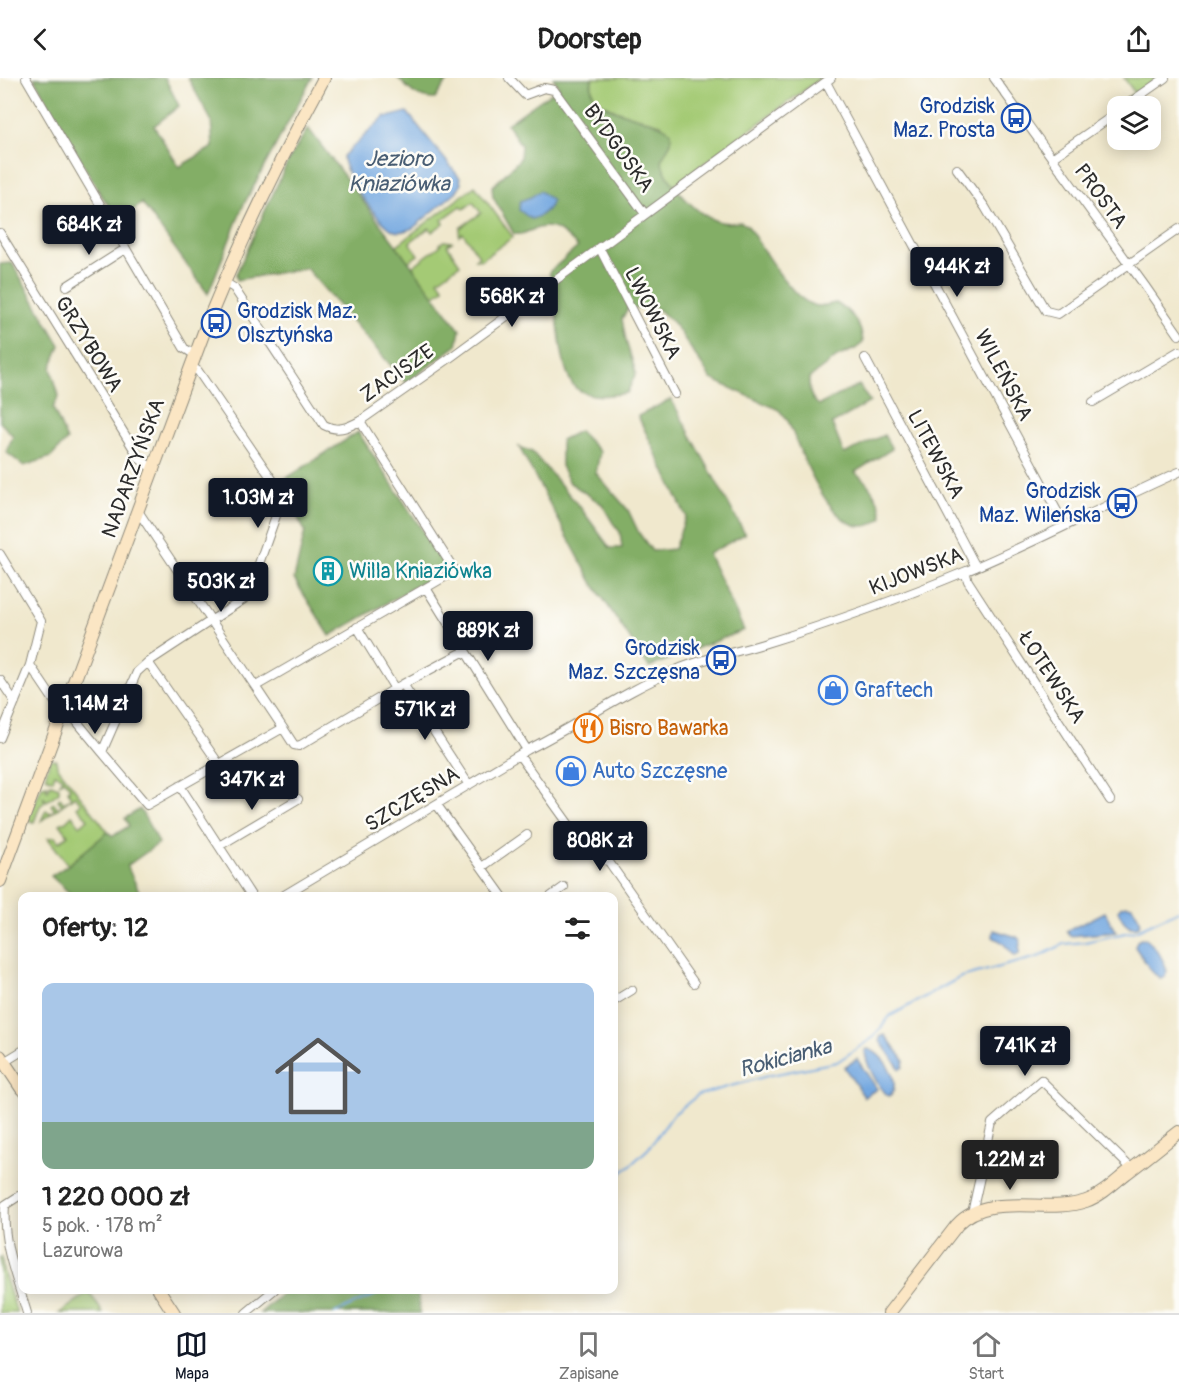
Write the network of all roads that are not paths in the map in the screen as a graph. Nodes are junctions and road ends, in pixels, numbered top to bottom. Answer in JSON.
{"nodes":[{"id":1,"x":26,"y":78,"type":"edge"},
{"id":2,"x":324,"y":78,"type":"edge"},
{"id":3,"x":509,"y":78,"type":"edge"},
{"id":4,"x":994,"y":78,"type":"edge"},
{"id":5,"x":1165,"y":78,"type":"edge"},
{"id":6,"x":829,"y":80,"type":"edge"},
{"id":7,"x":1139,"y":96,"type":"edge"},
{"id":8,"x":1107,"y":120,"type":"edge"},
{"id":9,"x":1052,"y":158,"type":"junction"},
{"id":10,"x":957,"y":169,"type":"dead end"},
{"id":11,"x":645,"y":214,"type":"junction"},
{"id":12,"x":1179,"y":229,"type":"edge"},
{"id":13,"x":0,"y":233,"type":"edge"},
{"id":14,"x":599,"y":247,"type":"junction"},
{"id":15,"x":125,"y":249,"type":"junction"},
{"id":16,"x":1129,"y":265,"type":"junction"},
{"id":17,"x":224,"y":282,"type":"junction"},
{"id":18,"x":67,"y":286,"type":"dead end"},
{"id":19,"x":1179,"y":335,"type":"edge"},
{"id":20,"x":1179,"y":351,"type":"edge"},
{"id":21,"x":865,"y":358,"type":"dead end"},
{"id":22,"x":193,"y":361,"type":"junction"},
{"id":23,"x":675,"y":394,"type":"dead end"},
{"id":24,"x":1093,"y":402,"type":"dead end"},
{"id":25,"x":360,"y":421,"type":"junction"},
{"id":26,"x":153,"y":469,"type":"junction"},
{"id":27,"x":1179,"y":472,"type":"edge"},
{"id":28,"x":138,"y":511,"type":"junction"},
{"id":29,"x":1065,"y":526,"type":"junction"},
{"id":30,"x":0,"y":554,"type":"edge"},
{"id":31,"x":976,"y":567,"type":"junction"},
{"id":32,"x":965,"y":572,"type":"junction"},
{"id":33,"x":426,"y":588,"type":"junction"},
{"id":34,"x":211,"y":622,"type":"junction"},
{"id":35,"x":357,"y":627,"type":"junction"},
{"id":36,"x":465,"y":651,"type":"junction"},
{"id":37,"x":148,"y":662,"type":"junction"},
{"id":38,"x":30,"y":665,"type":"junction"},
{"id":39,"x":656,"y":679,"type":"joint"},
{"id":40,"x":0,"y":680,"type":"edge"},
{"id":41,"x":403,"y":684,"type":"junction"},
{"id":42,"x":256,"y":686,"type":"junction"},
{"id":43,"x":395,"y":689,"type":"junction"},
{"id":44,"x":15,"y":702,"type":"junction"},
{"id":45,"x":63,"y":714,"type":"junction"},
{"id":46,"x":283,"y":728,"type":"junction"},
{"id":47,"x":0,"y":738,"type":"edge"},
{"id":48,"x":102,"y":752,"type":"junction"},
{"id":49,"x":523,"y":752,"type":"junction"},
{"id":50,"x":219,"y":764,"type":"junction"},
{"id":51,"x":469,"y":785,"type":"junction"},
{"id":52,"x":180,"y":786,"type":"junction"},
{"id":53,"x":298,"y":798,"type":"dead end"},
{"id":54,"x":1110,"y":800,"type":"dead end"},
{"id":55,"x":437,"y":805,"type":"junction"},
{"id":56,"x":527,"y":835,"type":"dead end"},
{"id":57,"x":219,"y":846,"type":"junction"},
{"id":58,"x":482,"y":867,"type":"junction"},
{"id":59,"x":0,"y":881,"type":"edge"},
{"id":60,"x":564,"y":887,"type":"dead end"},
{"id":61,"x":249,"y":892,"type":"edge"},
{"id":62,"x":289,"y":892,"type":"edge"},
{"id":63,"x":500,"y":892,"type":"edge"},
{"id":64,"x":557,"y":892,"type":"edge"},
{"id":65,"x":694,"y":983,"type":"dead end"},
{"id":66,"x":632,"y":990,"type":"dead end"},
{"id":67,"x":618,"y":999,"type":"edge"},
{"id":68,"x":18,"y":1053,"type":"edge"},
{"id":69,"x":2,"y":1059,"type":"edge"},
{"id":70,"x":18,"y":1083,"type":"edge"},
{"id":71,"x":1179,"y":1132,"type":"edge"},
{"id":72,"x":1132,"y":1169,"type":"junction"},
{"id":73,"x":18,"y":1195,"type":"edge"},
{"id":74,"x":2,"y":1200,"type":"edge"},
{"id":75,"x":972,"y":1213,"type":"junction"},
{"id":76,"x":18,"y":1282,"type":"edge"},
{"id":77,"x":21,"y":1294,"type":"edge"},
{"id":78,"x":162,"y":1294,"type":"edge"},
{"id":79,"x":269,"y":1294,"type":"edge"},
{"id":80,"x":27,"y":1313,"type":"edge"},
{"id":81,"x":174,"y":1313,"type":"edge"},
{"id":82,"x":246,"y":1313,"type":"edge"},
{"id":83,"x":889,"y":1313,"type":"edge"}],
"edges":[{"from":1,"to":15,"type":"street"},
{"from":2,"to":17,"type":"street","name":"NADARZYŃSKA"},
{"from":3,"to":11,"type":"street","name":"BYDGOSKA"},
{"from":4,"to":9,"type":"street","name":"PROSTA"},
{"from":5,"to":7,"type":"street"},
{"from":6,"to":11,"type":"street","name":"ZACISZE"},
{"from":6,"to":29,"type":"street","name":"WILEŃSKA"},
{"from":8,"to":9,"type":"street"},
{"from":9,"to":16,"type":"street","name":"PROSTA"},
{"from":10,"to":16,"type":"street"},
{"from":11,"to":14,"type":"street","name":"ZACISZE"},
{"from":12,"to":16,"type":"street"},
{"from":13,"to":26,"type":"street","name":"GRZYBOWA"},
{"from":14,"to":23,"type":"street","name":"LWOWSKA"},
{"from":14,"to":25,"type":"street","name":"ZACISZE"},
{"from":15,"to":18,"type":"street"},
{"from":15,"to":22,"type":"street"},
{"from":16,"to":19,"type":"street","name":"PROSTA"},
{"from":17,"to":22,"type":"street","name":"NADARZYŃSKA"},
{"from":17,"to":25,"type":"street","name":"ZACISZE"},
{"from":20,"to":24,"type":"street"},
{"from":21,"to":31,"type":"street","name":"LITEWSKA"},
{"from":22,"to":26,"type":"street","name":"NADARZYŃSKA"},
{"from":22,"to":34,"type":"street"},
{"from":25,"to":33,"type":"street"},
{"from":26,"to":28,"type":"street","name":"NADARZYŃSKA"},
{"from":27,"to":29,"type":"street","name":"KIJOWSKA"},
{"from":28,"to":34,"type":"street"},
{"from":28,"to":45,"type":"street","name":"NADARZYŃSKA"},
{"from":29,"to":31,"type":"street","name":"KIJOWSKA"},
{"from":30,"to":38,"type":"street"},
{"from":31,"to":32,"type":"street","name":"KIJOWSKA"},
{"from":32,"to":39,"type":"street","name":"KIJOWSKA"},
{"from":32,"to":54,"type":"street","name":"ŁOTEWSKA"},
{"from":33,"to":35,"type":"street"},
{"from":33,"to":36,"type":"street"},
{"from":34,"to":37,"type":"street"},
{"from":34,"to":42,"type":"street"},
{"from":35,"to":42,"type":"street"},
{"from":35,"to":43,"type":"street"},
{"from":36,"to":41,"type":"street"},
{"from":36,"to":49,"type":"street"},
{"from":37,"to":48,"type":"street"},
{"from":37,"to":50,"type":"street"},
{"from":38,"to":44,"type":"street"},
{"from":38,"to":45,"type":"street"},
{"from":39,"to":49,"type":"street","name":"SZCZĘSNA"},
{"from":40,"to":44,"type":"street"},
{"from":41,"to":43,"type":"street"},
{"from":41,"to":51,"type":"street"},
{"from":42,"to":46,"type":"street"},
{"from":43,"to":46,"type":"street"},
{"from":44,"to":47,"type":"street"},
{"from":45,"to":48,"type":"street"},
{"from":45,"to":59,"type":"street","name":"NADARZYŃSKA"},
{"from":46,"to":50,"type":"street"},
{"from":48,"to":52,"type":"street"},
{"from":49,"to":51,"type":"street","name":"SZCZĘSNA"},
{"from":49,"to":65,"type":"street"},
{"from":50,"to":52,"type":"street"},
{"from":51,"to":55,"type":"street","name":"SZCZĘSNA"},
{"from":52,"to":57,"type":"street"},
{"from":53,"to":57,"type":"street"},
{"from":55,"to":58,"type":"street"},
{"from":55,"to":62,"type":"street","name":"SZCZĘSNA"},
{"from":56,"to":58,"type":"street"},
{"from":57,"to":61,"type":"street"},
{"from":58,"to":63,"type":"street"},
{"from":60,"to":64,"type":"street"},
{"from":66,"to":67,"type":"street"},
{"from":68,"to":69,"type":"street"},
{"from":69,"to":70,"type":"street"},
{"from":71,"to":72,"type":"street"},
{"from":72,"to":75,"type":"street"},
{"from":72,"to":75,"type":"street"},
{"from":73,"to":74,"type":"street"},
{"from":74,"to":76,"type":"street"},
{"from":75,"to":83,"type":"street"},
{"from":77,"to":80,"type":"street"},
{"from":78,"to":81,"type":"street"},
{"from":79,"to":82,"type":"street"}]}
